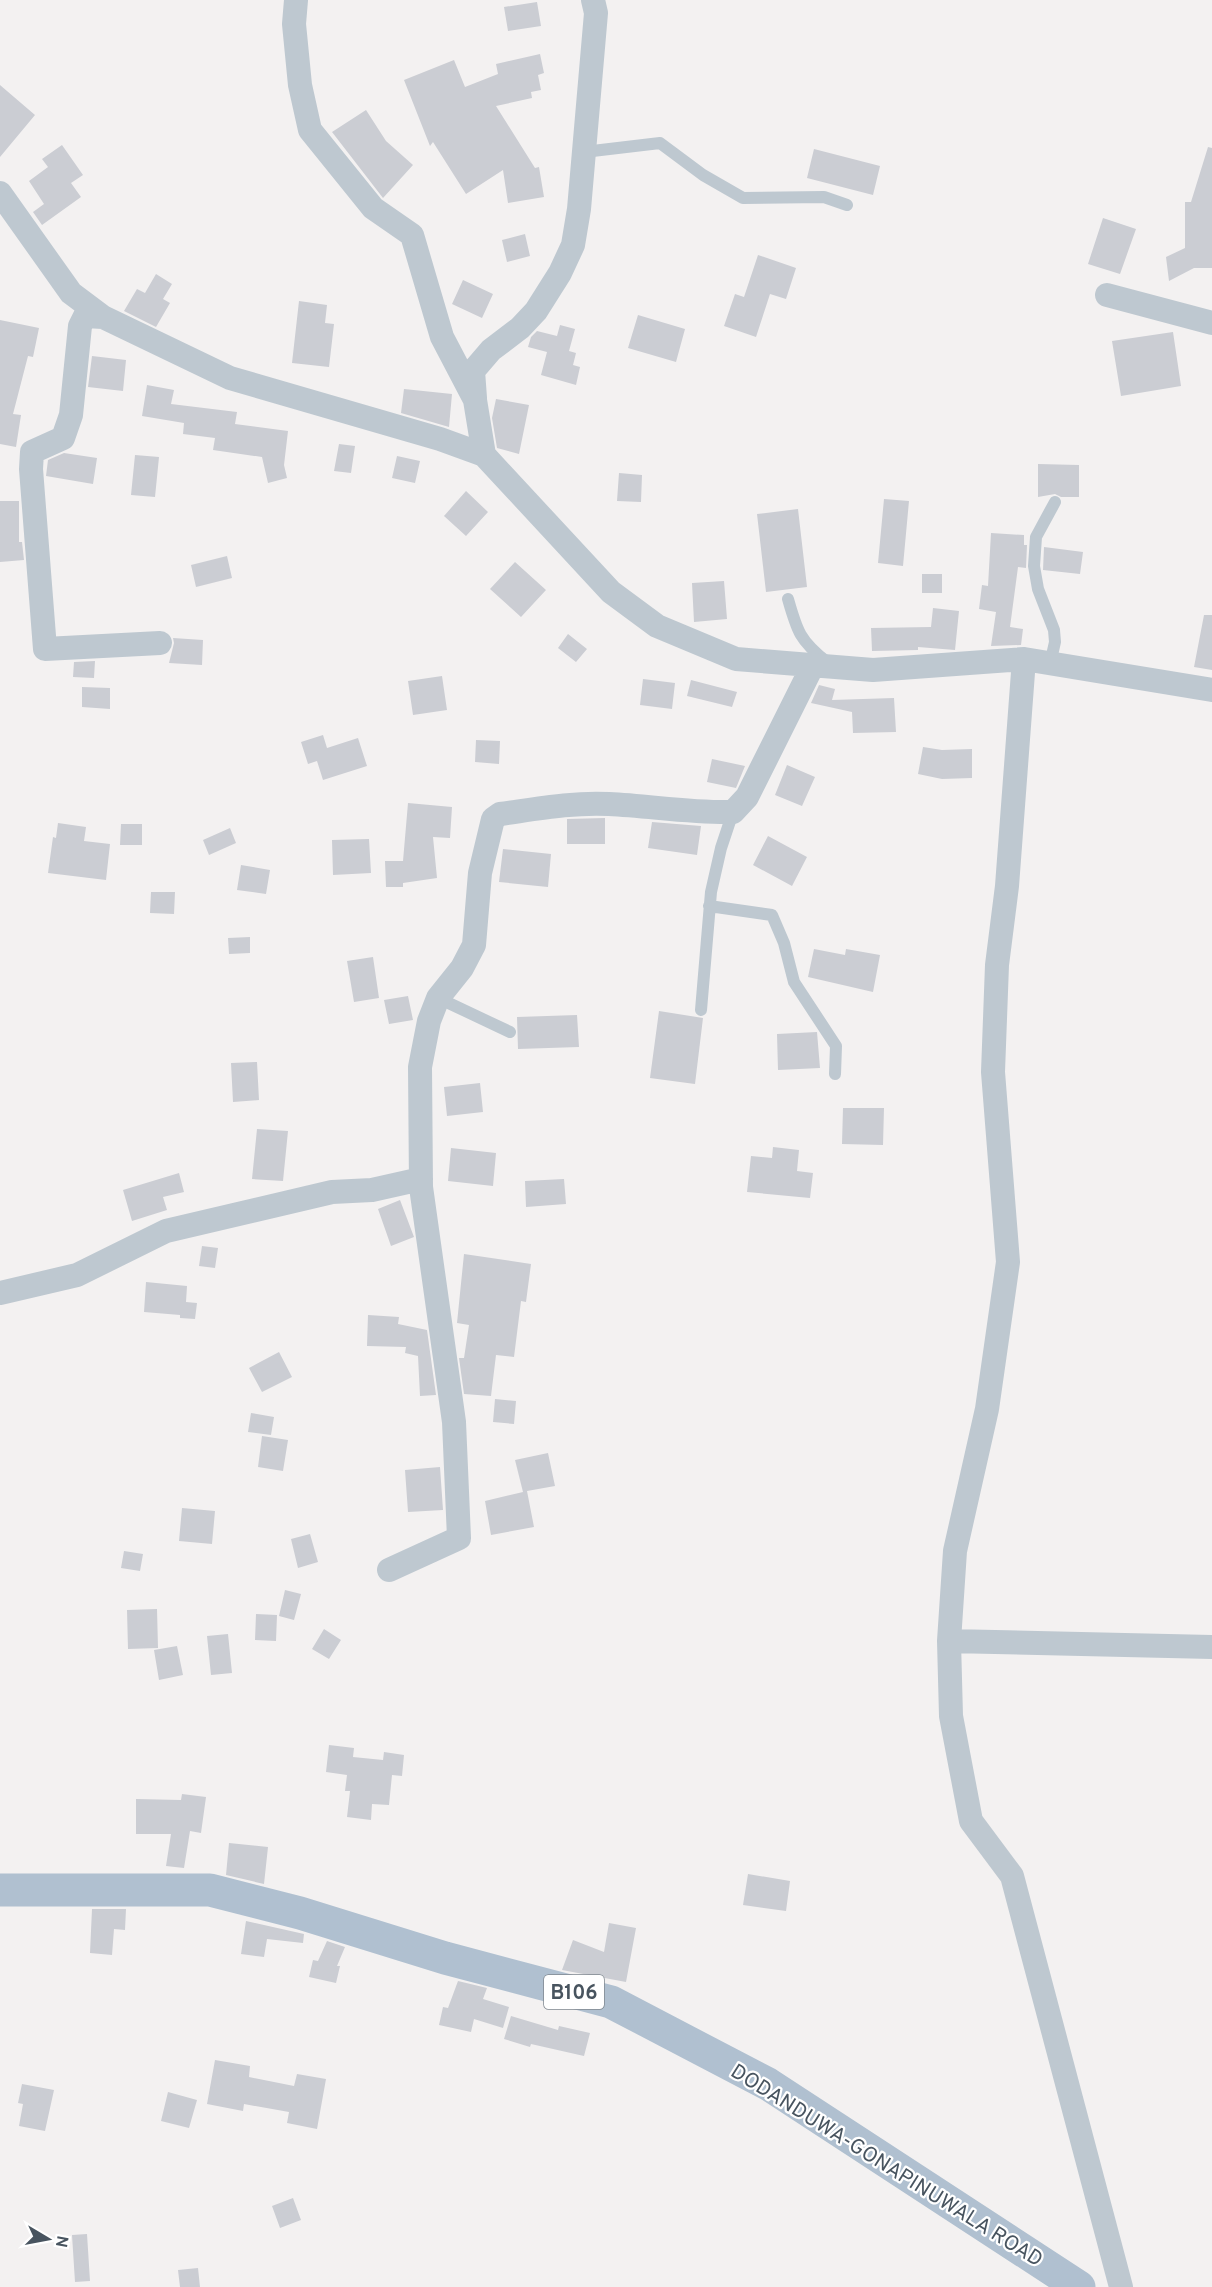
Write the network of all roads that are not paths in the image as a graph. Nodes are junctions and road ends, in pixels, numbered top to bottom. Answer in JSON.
{"nodes":[{"id":1,"x":296,"y":0,"type":"edge"},
{"id":2,"x":593,"y":0,"type":"edge"},
{"id":3,"x":584,"y":152,"type":"junction"},
{"id":4,"x":0,"y":193,"type":"edge"},
{"id":5,"x":847,"y":205,"type":"dead end"},
{"id":6,"x":1107,"y":295,"type":"dead end"},
{"id":7,"x":103,"y":317,"type":"junction"},
{"id":8,"x":1212,"y":323,"type":"edge"},
{"id":9,"x":475,"y":400,"type":"junction"},
{"id":10,"x":484,"y":455,"type":"junction"},
{"id":11,"x":1055,"y":502,"type":"dead end"},
{"id":12,"x":788,"y":599,"type":"dead end"},
{"id":13,"x":160,"y":643,"type":"dead end"},
{"id":14,"x":1024,"y":659,"type":"junction"},
{"id":15,"x":1050,"y":664,"type":"junction"},
{"id":16,"x":823,"y":666,"type":"junction"},
{"id":17,"x":1212,"y":690,"type":"edge"},
{"id":18,"x":733,"y":812,"type":"junction"},
{"id":19,"x":709,"y":906,"type":"junction"},
{"id":20,"x":438,"y":998,"type":"junction"},
{"id":21,"x":701,"y":1010,"type":"dead end"},
{"id":22,"x":510,"y":1032,"type":"dead end"},
{"id":23,"x":835,"y":1074,"type":"dead end"},
{"id":24,"x":421,"y":1179,"type":"junction"},
{"id":25,"x":0,"y":1293,"type":"edge"},
{"id":26,"x":389,"y":1570,"type":"dead end"},
{"id":27,"x":949,"y":1641,"type":"junction"},
{"id":28,"x":1212,"y":1647,"type":"edge"},
{"id":29,"x":0,"y":1890,"type":"edge"},
{"id":30,"x":1079,"y":2287,"type":"edge"},
{"id":31,"x":1121,"y":2287,"type":"edge"}],
"edges":[{"from":1,"to":9,"type":"street"},
{"from":2,"to":3,"type":"street"},
{"from":3,"to":5,"type":"lane"},
{"from":3,"to":9,"type":"street"},
{"from":4,"to":7,"type":"street"},
{"from":6,"to":8,"type":"street"},
{"from":7,"to":10,"type":"street"},
{"from":7,"to":13,"type":"street"},
{"from":9,"to":10,"type":"street"},
{"from":10,"to":16,"type":"street"},
{"from":11,"to":15,"type":"lane"},
{"from":12,"to":16,"type":"lane"},
{"from":14,"to":15,"type":"street"},
{"from":14,"to":16,"type":"street"},
{"from":14,"to":27,"type":"street"},
{"from":15,"to":17,"type":"street"},
{"from":16,"to":18,"type":"street"},
{"from":18,"to":19,"type":"lane"},
{"from":18,"to":20,"type":"street"},
{"from":19,"to":21,"type":"lane"},
{"from":19,"to":23,"type":"lane"},
{"from":20,"to":22,"type":"lane"},
{"from":20,"to":24,"type":"street"},
{"from":24,"to":25,"type":"street"},
{"from":24,"to":26,"type":"street"},
{"from":27,"to":28,"type":"street"},
{"from":27,"to":31,"type":"street"},
{"from":29,"to":30,"type":"main road","name":"DODANDUWA-GONAPINUWALA ROAD","number":"B106"}]}
